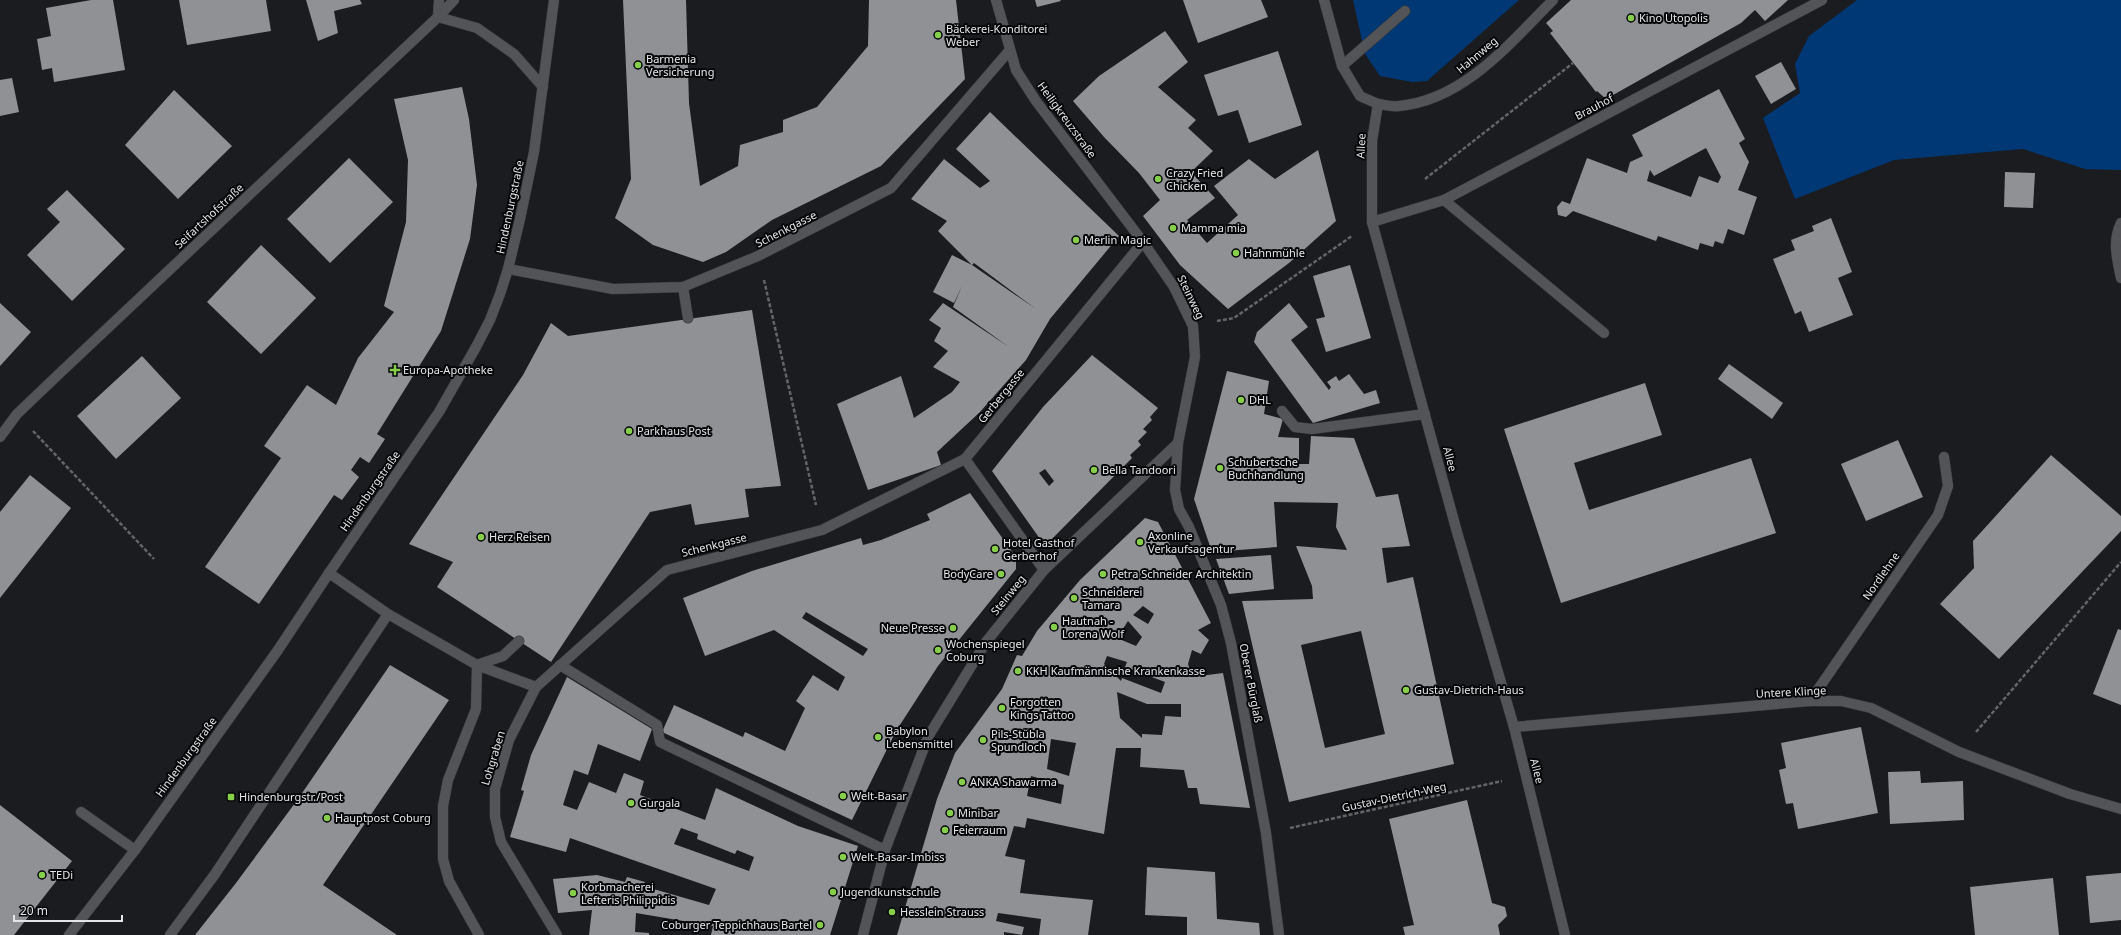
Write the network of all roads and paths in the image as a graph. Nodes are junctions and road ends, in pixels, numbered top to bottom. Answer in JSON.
{"nodes":[{"id":1,"x":439,"y":0,"type":"edge"},
{"id":2,"x":454,"y":0,"type":"edge"},
{"id":3,"x":554,"y":0,"type":"edge"},
{"id":4,"x":996,"y":0,"type":"edge"},
{"id":5,"x":1324,"y":0,"type":"edge"},
{"id":6,"x":1553,"y":0,"type":"edge"},
{"id":7,"x":1822,"y":0,"type":"edge"},
{"id":8,"x":1405,"y":11,"type":"dead end"},
{"id":9,"x":438,"y":17,"type":"junction"},
{"id":10,"x":1009,"y":51,"type":"junction"},
{"id":11,"x":1573,"y":63,"type":"dead end"},
{"id":12,"x":1342,"y":66,"type":"junction"},
{"id":13,"x":543,"y":87,"type":"junction"},
{"id":14,"x":1378,"y":104,"type":"junction"},
{"id":15,"x":1440,"y":167,"type":"dead end"},
{"id":16,"x":1444,"y":200,"type":"junction"},
{"id":17,"x":1372,"y":222,"type":"junction"},
{"id":18,"x":2121,"y":223,"type":"edge"},
{"id":19,"x":1143,"y":242,"type":"junction"},
{"id":20,"x":758,"y":256,"type":"junction"},
{"id":21,"x":508,"y":269,"type":"junction"},
{"id":22,"x":2121,"y":278,"type":"edge"},
{"id":23,"x":683,"y":287,"type":"junction"},
{"id":24,"x":688,"y":318,"type":"dead end"},
{"id":25,"x":1192,"y":326,"type":"junction"},
{"id":26,"x":1604,"y":333,"type":"dead end"},
{"id":27,"x":1282,"y":411,"type":"dead end"},
{"id":28,"x":17,"y":414,"type":"junction"},
{"id":29,"x":1425,"y":414,"type":"junction"},
{"id":30,"x":0,"y":437,"type":"edge"},
{"id":31,"x":1178,"y":443,"type":"junction"},
{"id":32,"x":1944,"y":457,"type":"dead end"},
{"id":33,"x":965,"y":459,"type":"junction"},
{"id":34,"x":822,"y":530,"type":"junction"},
{"id":35,"x":154,"y":559,"type":"dead end"},
{"id":36,"x":2121,"y":562,"type":"edge"},
{"id":37,"x":1044,"y":570,"type":"junction"},
{"id":38,"x":329,"y":573,"type":"junction"},
{"id":39,"x":388,"y":614,"type":"junction"},
{"id":40,"x":519,"y":641,"type":"dead end"},
{"id":41,"x":477,"y":665,"type":"junction"},
{"id":42,"x":560,"y":665,"type":"junction"},
{"id":43,"x":536,"y":687,"type":"junction"},
{"id":44,"x":1810,"y":701,"type":"junction"},
{"id":45,"x":1514,"y":728,"type":"junction"},
{"id":46,"x":1959,"y":752,"type":"junction"},
{"id":47,"x":1526,"y":776,"type":"junction"},
{"id":48,"x":2121,"y":809,"type":"edge"},
{"id":49,"x":81,"y":812,"type":"dead end"},
{"id":50,"x":1266,"y":834,"type":"junction"},
{"id":51,"x":135,"y":850,"type":"junction"},
{"id":52,"x":885,"y":850,"type":"junction"},
{"id":53,"x":69,"y":935,"type":"edge"},
{"id":54,"x":170,"y":935,"type":"edge"},
{"id":55,"x":479,"y":935,"type":"edge"},
{"id":56,"x":556,"y":935,"type":"edge"},
{"id":57,"x":863,"y":935,"type":"edge"},
{"id":58,"x":1279,"y":935,"type":"edge"},
{"id":59,"x":1565,"y":935,"type":"edge"}],
"edges":[{"from":1,"to":9,"type":"street"},
{"from":2,"to":9,"type":"street","name":"Seifartshofstraße"},
{"from":3,"to":13,"type":"street","name":"Hindenburgstraße"},
{"from":4,"to":10,"type":"street","name":"Heiligkreuzstraße"},
{"from":5,"to":12,"type":"street"},
{"from":6,"to":14,"type":"street","name":"Hahnweg"},
{"from":7,"to":16,"type":"street","name":"Brauhof"},
{"from":8,"to":12,"type":"street"},
{"from":9,"to":13,"type":"street"},
{"from":9,"to":28,"type":"street","name":"Seifartshofstraße"},
{"from":10,"to":19,"type":"street","name":"Heiligkreuzstraße"},
{"from":10,"to":20,"type":"street","name":"Schenkgasse"},
{"from":11,"to":15,"type":"path"},
{"from":12,"to":14,"type":"street"},
{"from":13,"to":21,"type":"street","name":"Hindenburgstraße"},
{"from":14,"to":17,"type":"street","name":"Allee"},
{"from":16,"to":17,"type":"street","name":"Brauhof"},
{"from":16,"to":26,"type":"street"},
{"from":17,"to":25,"type":"path"},
{"from":17,"to":29,"type":"street","name":"Allee"},
{"from":18,"to":22,"type":"street"},
{"from":19,"to":25,"type":"street","name":"Steinweg"},
{"from":19,"to":33,"type":"street","name":"Gerbergasse"},
{"from":20,"to":23,"type":"street","name":"Schenkgasse"},
{"from":20,"to":34,"type":"path"},
{"from":21,"to":23,"type":"street","name":"Schenkgasse"},
{"from":21,"to":38,"type":"street","name":"Hindenburgstraße"},
{"from":23,"to":24,"type":"street"},
{"from":25,"to":31,"type":"street","name":"Steinweg"},
{"from":27,"to":29,"type":"street"},
{"from":28,"to":30,"type":"street","name":"Seifartshofstraße"},
{"from":28,"to":35,"type":"path"},
{"from":29,"to":45,"type":"street","name":"Allee"},
{"from":31,"to":37,"type":"street","name":"Steinweg"},
{"from":31,"to":50,"type":"street","name":"Oberer Bürglaß"},
{"from":32,"to":44,"type":"street","name":"Nordlehne"},
{"from":33,"to":34,"type":"street","name":"Schenkgasse"},
{"from":33,"to":37,"type":"street"},
{"from":34,"to":42,"type":"street","name":"Schenkgasse"},
{"from":36,"to":46,"type":"path"},
{"from":37,"to":52,"type":"street","name":"Steinweg"},
{"from":38,"to":39,"type":"street"},
{"from":38,"to":51,"type":"street","name":"Hindenburgstraße"},
{"from":39,"to":41,"type":"street"},
{"from":39,"to":54,"type":"street"},
{"from":40,"to":41,"type":"street"},
{"from":41,"to":43,"type":"street"},
{"from":41,"to":55,"type":"street"},
{"from":42,"to":43,"type":"street","name":"Schenkgasse"},
{"from":42,"to":52,"type":"street"},
{"from":43,"to":56,"type":"street","name":"Lohgraben"},
{"from":44,"to":45,"type":"street","name":"Untere Klinge"},
{"from":44,"to":46,"type":"street","name":"Untere Klinge"},
{"from":45,"to":47,"type":"street","name":"Allee"},
{"from":46,"to":48,"type":"street","name":"Untere Klinge"},
{"from":47,"to":50,"type":"path","name":"Gustav-Dietrich-Weg"},
{"from":47,"to":59,"type":"street","name":"Allee"},
{"from":49,"to":51,"type":"street"},
{"from":50,"to":58,"type":"street","name":"Oberer Bürglaß"},
{"from":51,"to":53,"type":"street","name":"Hindenburgstraße"},
{"from":52,"to":57,"type":"street","name":"Steinweg"}]}
